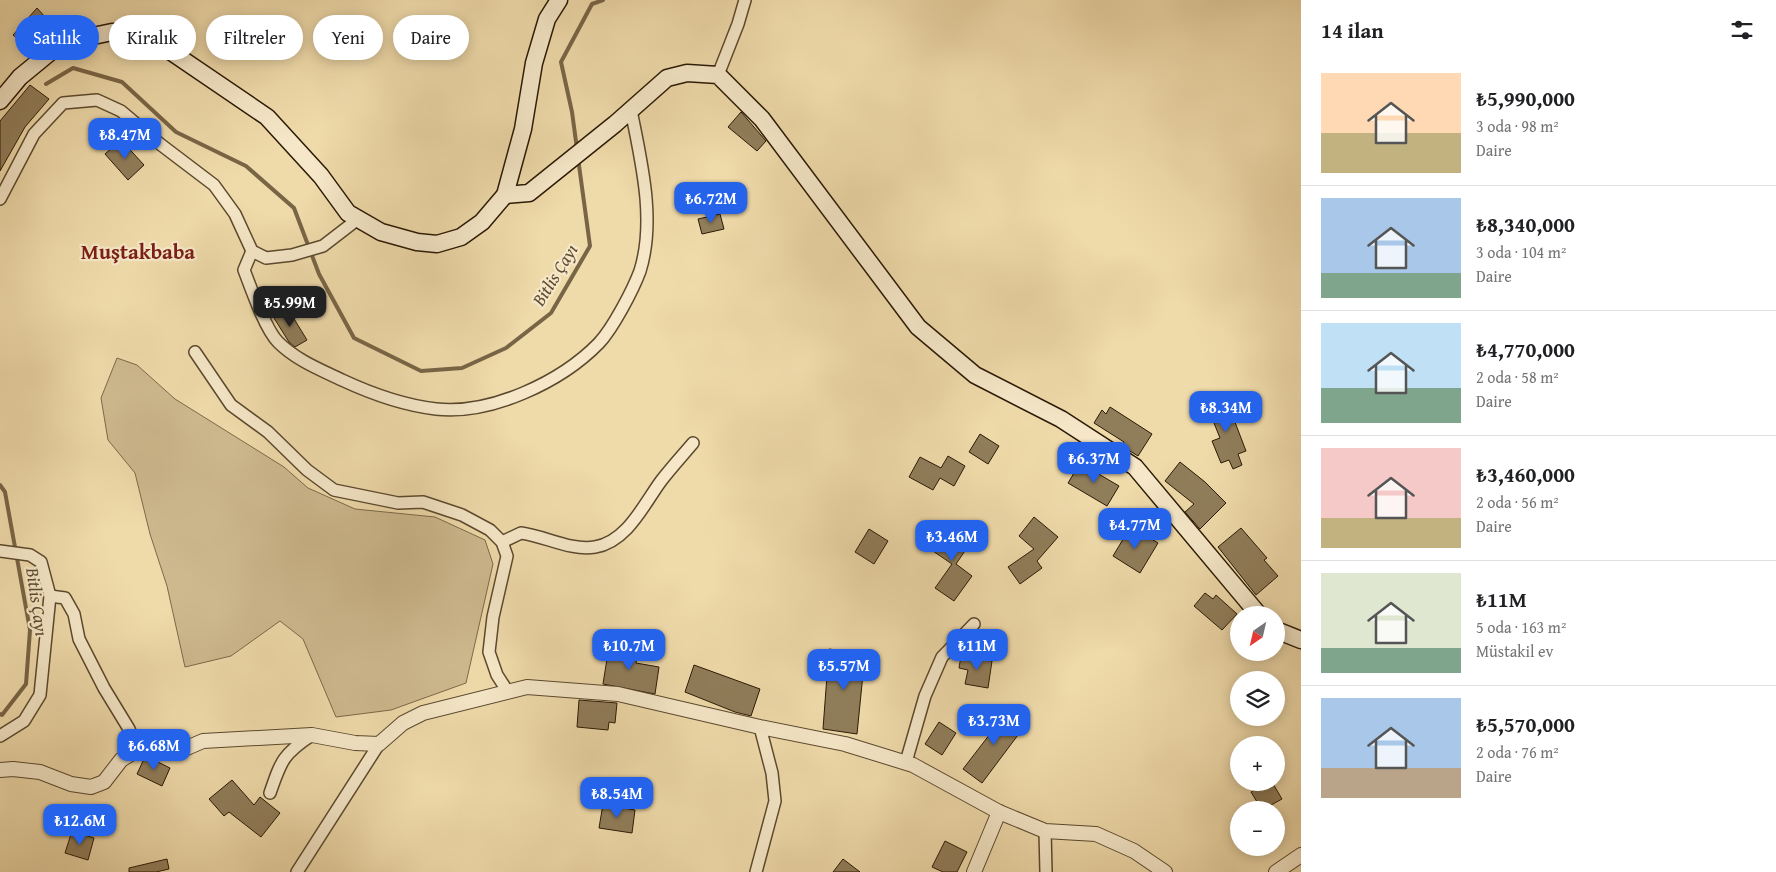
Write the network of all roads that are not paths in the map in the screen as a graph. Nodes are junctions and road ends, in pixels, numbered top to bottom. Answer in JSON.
{"nodes":[{"id":1,"x":559,"y":0,"type":"edge"},
{"id":2,"x":745,"y":0,"type":"edge"},
{"id":3,"x":718,"y":75,"type":"junction"},
{"id":4,"x":0,"y":101,"type":"edge"},
{"id":5,"x":631,"y":110,"type":"junction"},
{"id":6,"x":505,"y":195,"type":"junction"},
{"id":7,"x":0,"y":199,"type":"edge"},
{"id":8,"x":358,"y":219,"type":"junction"},
{"id":9,"x":252,"y":251,"type":"junction"},
{"id":10,"x":195,"y":352,"type":"dead end"},
{"id":11,"x":693,"y":443,"type":"dead end"},
{"id":12,"x":502,"y":542,"type":"junction"},
{"id":13,"x":0,"y":551,"type":"edge"},
{"id":14,"x":50,"y":596,"type":"junction"},
{"id":15,"x":1251,"y":606,"type":"edge"},
{"id":16,"x":974,"y":624,"type":"dead end"},
{"id":17,"x":1285,"y":634,"type":"edge"},
{"id":18,"x":1301,"y":640,"type":"edge"},
{"id":19,"x":508,"y":692,"type":"junction"},
{"id":20,"x":760,"y":727,"type":"junction"},
{"id":21,"x":312,"y":735,"type":"junction"},
{"id":22,"x":0,"y":736,"type":"edge"},
{"id":23,"x":379,"y":744,"type":"junction"},
{"id":24,"x":137,"y":750,"type":"junction"},
{"id":25,"x":906,"y":762,"type":"junction"},
{"id":26,"x":0,"y":770,"type":"edge"},
{"id":27,"x":270,"y":793,"type":"dead end"},
{"id":28,"x":999,"y":812,"type":"junction"},
{"id":29,"x":1045,"y":831,"type":"junction"},
{"id":30,"x":1301,"y":855,"type":"edge"},
{"id":31,"x":297,"y":872,"type":"edge"},
{"id":32,"x":756,"y":872,"type":"edge"},
{"id":33,"x":974,"y":872,"type":"edge"},
{"id":34,"x":1046,"y":872,"type":"edge"},
{"id":35,"x":1165,"y":872,"type":"edge"},
{"id":36,"x":1276,"y":872,"type":"edge"}],
"edges":[{"from":1,"to":6,"type":"main road"},
{"from":2,"to":3,"type":"street"},
{"from":3,"to":5,"type":"main road"},
{"from":3,"to":15,"type":"main road"},
{"from":4,"to":8,"type":"main road"},
{"from":5,"to":6,"type":"main road"},
{"from":5,"to":9,"type":"street"},
{"from":6,"to":8,"type":"main road"},
{"from":7,"to":9,"type":"street"},
{"from":8,"to":9,"type":"street"},
{"from":10,"to":12,"type":"street"},
{"from":11,"to":12,"type":"street"},
{"from":12,"to":19,"type":"street"},
{"from":13,"to":14,"type":"street"},
{"from":14,"to":22,"type":"street"},
{"from":14,"to":24,"type":"street"},
{"from":16,"to":25,"type":"street"},
{"from":17,"to":18,"type":"main road"},
{"from":19,"to":20,"type":"street"},
{"from":19,"to":23,"type":"street"},
{"from":20,"to":25,"type":"street"},
{"from":20,"to":32,"type":"street"},
{"from":21,"to":23,"type":"street"},
{"from":21,"to":24,"type":"street"},
{"from":21,"to":27,"type":"street"},
{"from":23,"to":31,"type":"street"},
{"from":24,"to":26,"type":"street"},
{"from":25,"to":28,"type":"street"},
{"from":28,"to":29,"type":"street"},
{"from":28,"to":33,"type":"street"},
{"from":29,"to":34,"type":"street"},
{"from":29,"to":35,"type":"street"},
{"from":30,"to":36,"type":"street"}]}
